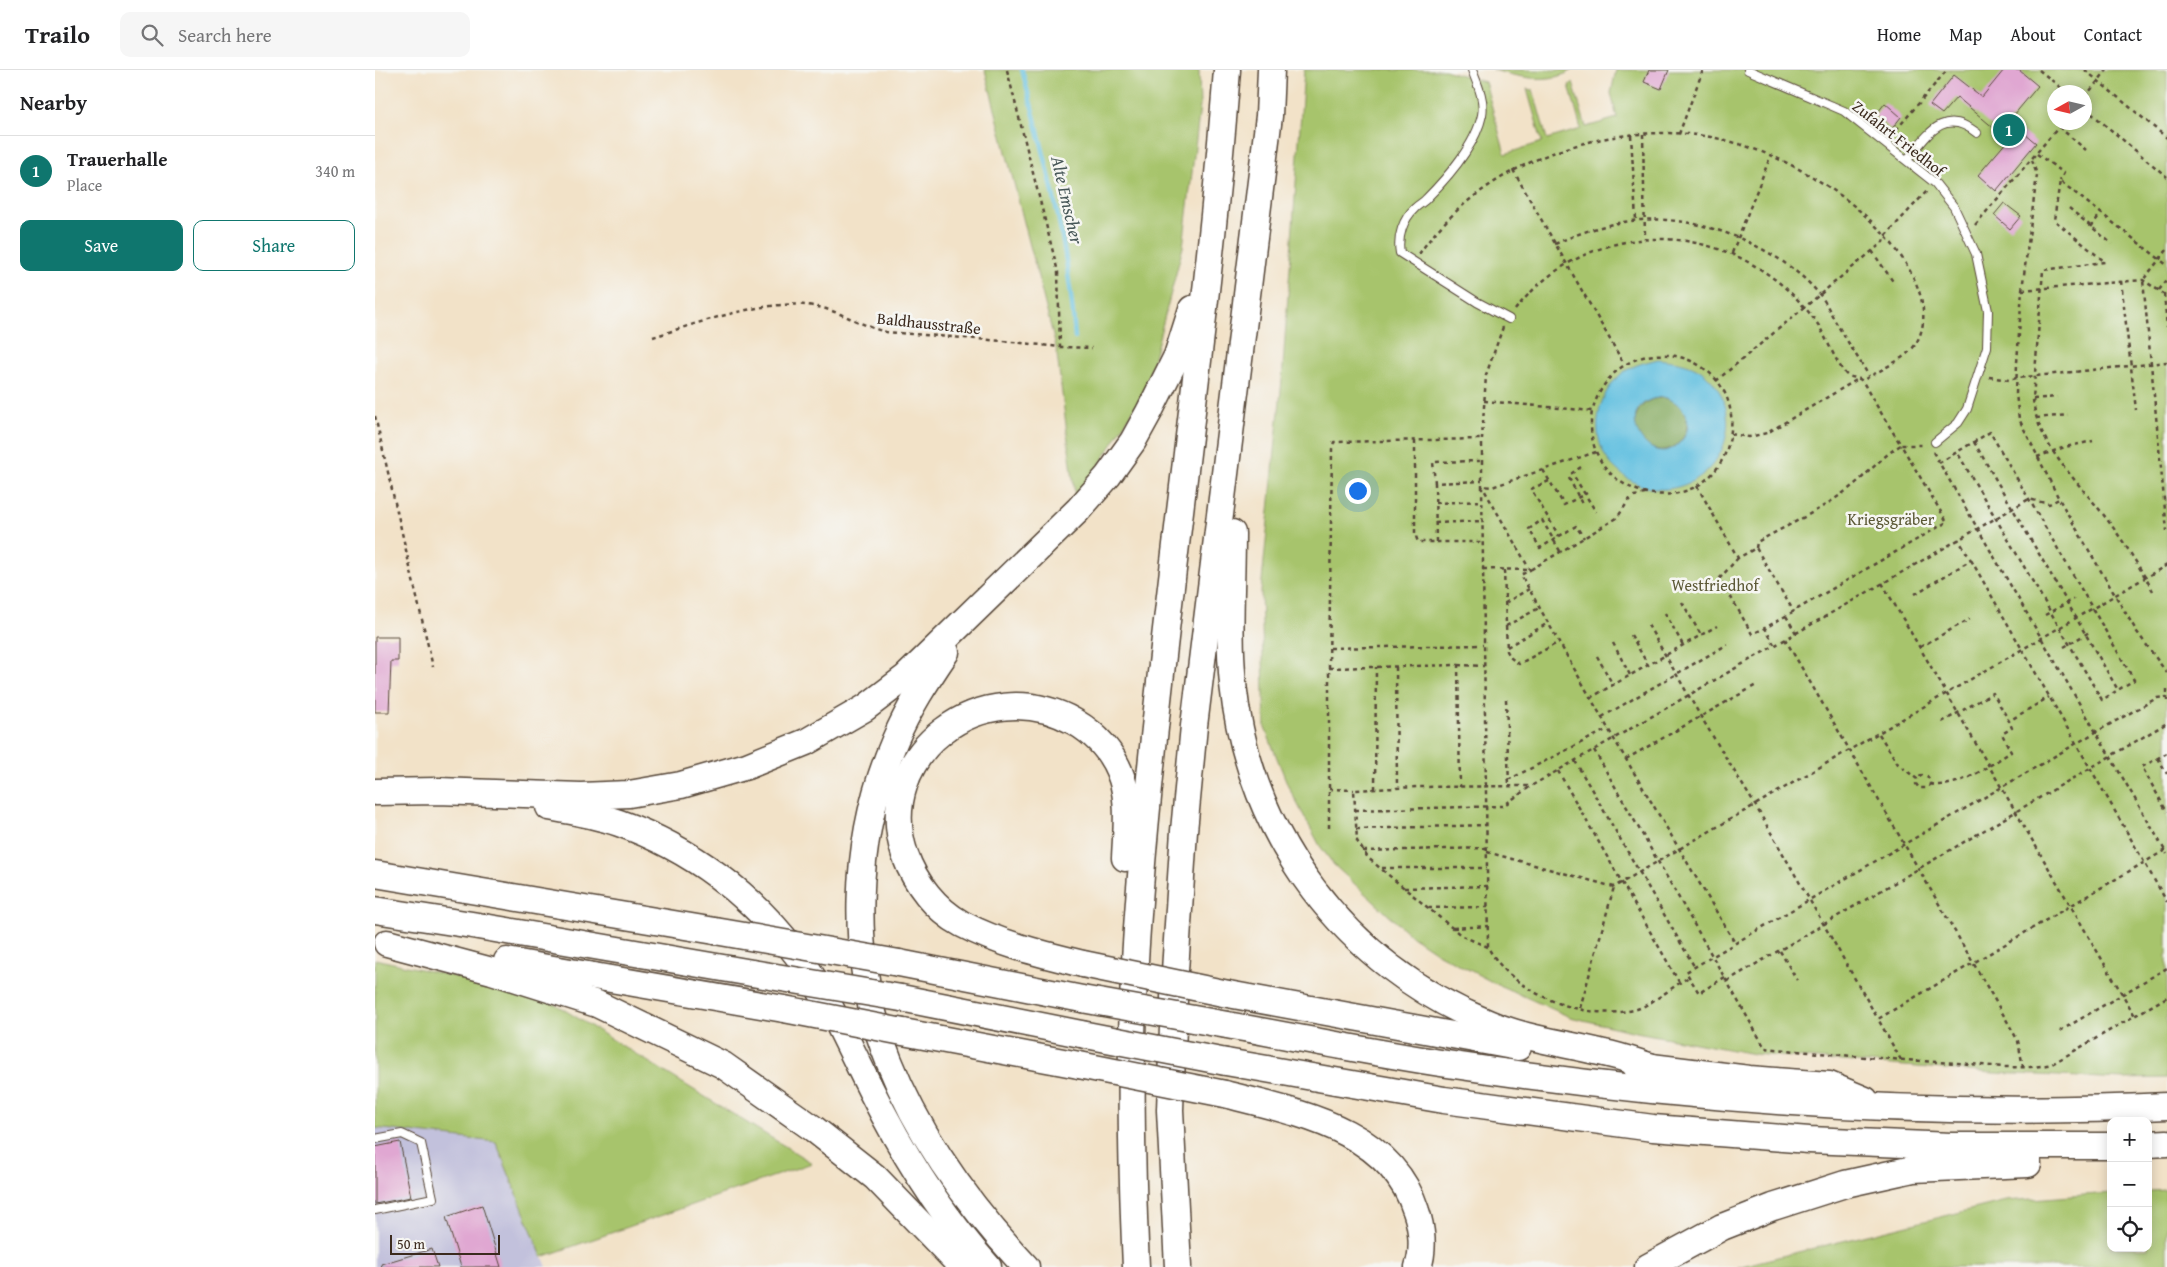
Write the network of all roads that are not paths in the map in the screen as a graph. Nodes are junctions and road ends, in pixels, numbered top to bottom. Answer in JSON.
{"nodes":[{"id":1,"x":1227,"y":70,"type":"edge"},
{"id":2,"x":1271,"y":70,"type":"edge"},
{"id":3,"x":1472,"y":70,"type":"edge"},
{"id":4,"x":1747,"y":70,"type":"edge"},
{"id":5,"x":1977,"y":133,"type":"dead end"},
{"id":6,"x":1907,"y":160,"type":"junction"},
{"id":7,"x":1209,"y":253,"type":"junction"},
{"id":8,"x":1509,"y":319,"type":"road end"},
{"id":9,"x":1233,"y":411,"type":"junction"},
{"id":10,"x":1932,"y":443,"type":"road end"},
{"id":11,"x":973,"y":612,"type":"junction"},
{"id":12,"x":375,"y":792,"type":"edge"},
{"id":13,"x":477,"y":793,"type":"junction"},
{"id":14,"x":375,"y":874,"type":"edge"},
{"id":15,"x":375,"y":910,"type":"edge"},
{"id":16,"x":381,"y":942,"type":"edge"},
{"id":17,"x":1133,"y":1001,"type":"junction"},
{"id":18,"x":1652,"y":1067,"type":"junction"},
{"id":19,"x":2167,"y":1106,"type":"edge"},
{"id":20,"x":1881,"y":1107,"type":"junction"},
{"id":21,"x":1170,"y":1110,"type":"junction"},
{"id":22,"x":375,"y":1139,"type":"edge"},
{"id":23,"x":2167,"y":1143,"type":"edge"},
{"id":24,"x":2152,"y":1144,"type":"edge"},
{"id":25,"x":2107,"y":1146,"type":"edge"},
{"id":26,"x":2107,"y":1161,"type":"edge"},
{"id":27,"x":375,"y":1210,"type":"edge"},
{"id":28,"x":1679,"y":1250,"type":"junction"},
{"id":29,"x":962,"y":1267,"type":"edge"},
{"id":30,"x":988,"y":1267,"type":"edge"},
{"id":31,"x":1026,"y":1267,"type":"edge"},
{"id":32,"x":1136,"y":1267,"type":"edge"},
{"id":33,"x":1178,"y":1267,"type":"edge"},
{"id":34,"x":1196,"y":1267,"type":"edge"},
{"id":35,"x":1419,"y":1267,"type":"edge"},
{"id":36,"x":1648,"y":1267,"type":"edge"},
{"id":37,"x":1657,"y":1267,"type":"edge"}],
"edges":[{"from":1,"to":7,"type":"highway"},
{"from":2,"to":9,"type":"highway"},
{"from":3,"to":8,"type":"lane"},
{"from":4,"to":6,"type":"lane","name":"Zufahrt Friedhof"},
{"from":5,"to":6,"type":"lane"},
{"from":6,"to":10,"type":"lane","name":"Zufahrt Friedhof"},
{"from":7,"to":11,"type":"highway"},
{"from":7,"to":17,"type":"highway"},
{"from":9,"to":18,"type":"highway"},
{"from":9,"to":21,"type":"highway"},
{"from":11,"to":13,"type":"highway"},
{"from":11,"to":31,"type":"highway"},
{"from":12,"to":13,"type":"highway"},
{"from":13,"to":30,"type":"highway"},
{"from":14,"to":20,"type":"highway","bridge":true},
{"from":15,"to":25,"type":"highway","bridge":true},
{"from":16,"to":29,"type":"highway"},
{"from":16,"to":35,"type":"highway","bridge":true},
{"from":17,"to":18,"type":"highway","bridge":true},
{"from":17,"to":32,"type":"highway"},
{"from":18,"to":20,"type":"highway"},
{"from":19,"to":20,"type":"highway"},
{"from":21,"to":33,"type":"highway"},
{"from":21,"to":34,"type":"highway"},
{"from":22,"to":27,"type":"lane"},
{"from":23,"to":24,"type":"highway"},
{"from":26,"to":28,"type":"highway"},
{"from":28,"to":36,"type":"highway"},
{"from":28,"to":37,"type":"highway"}]}
